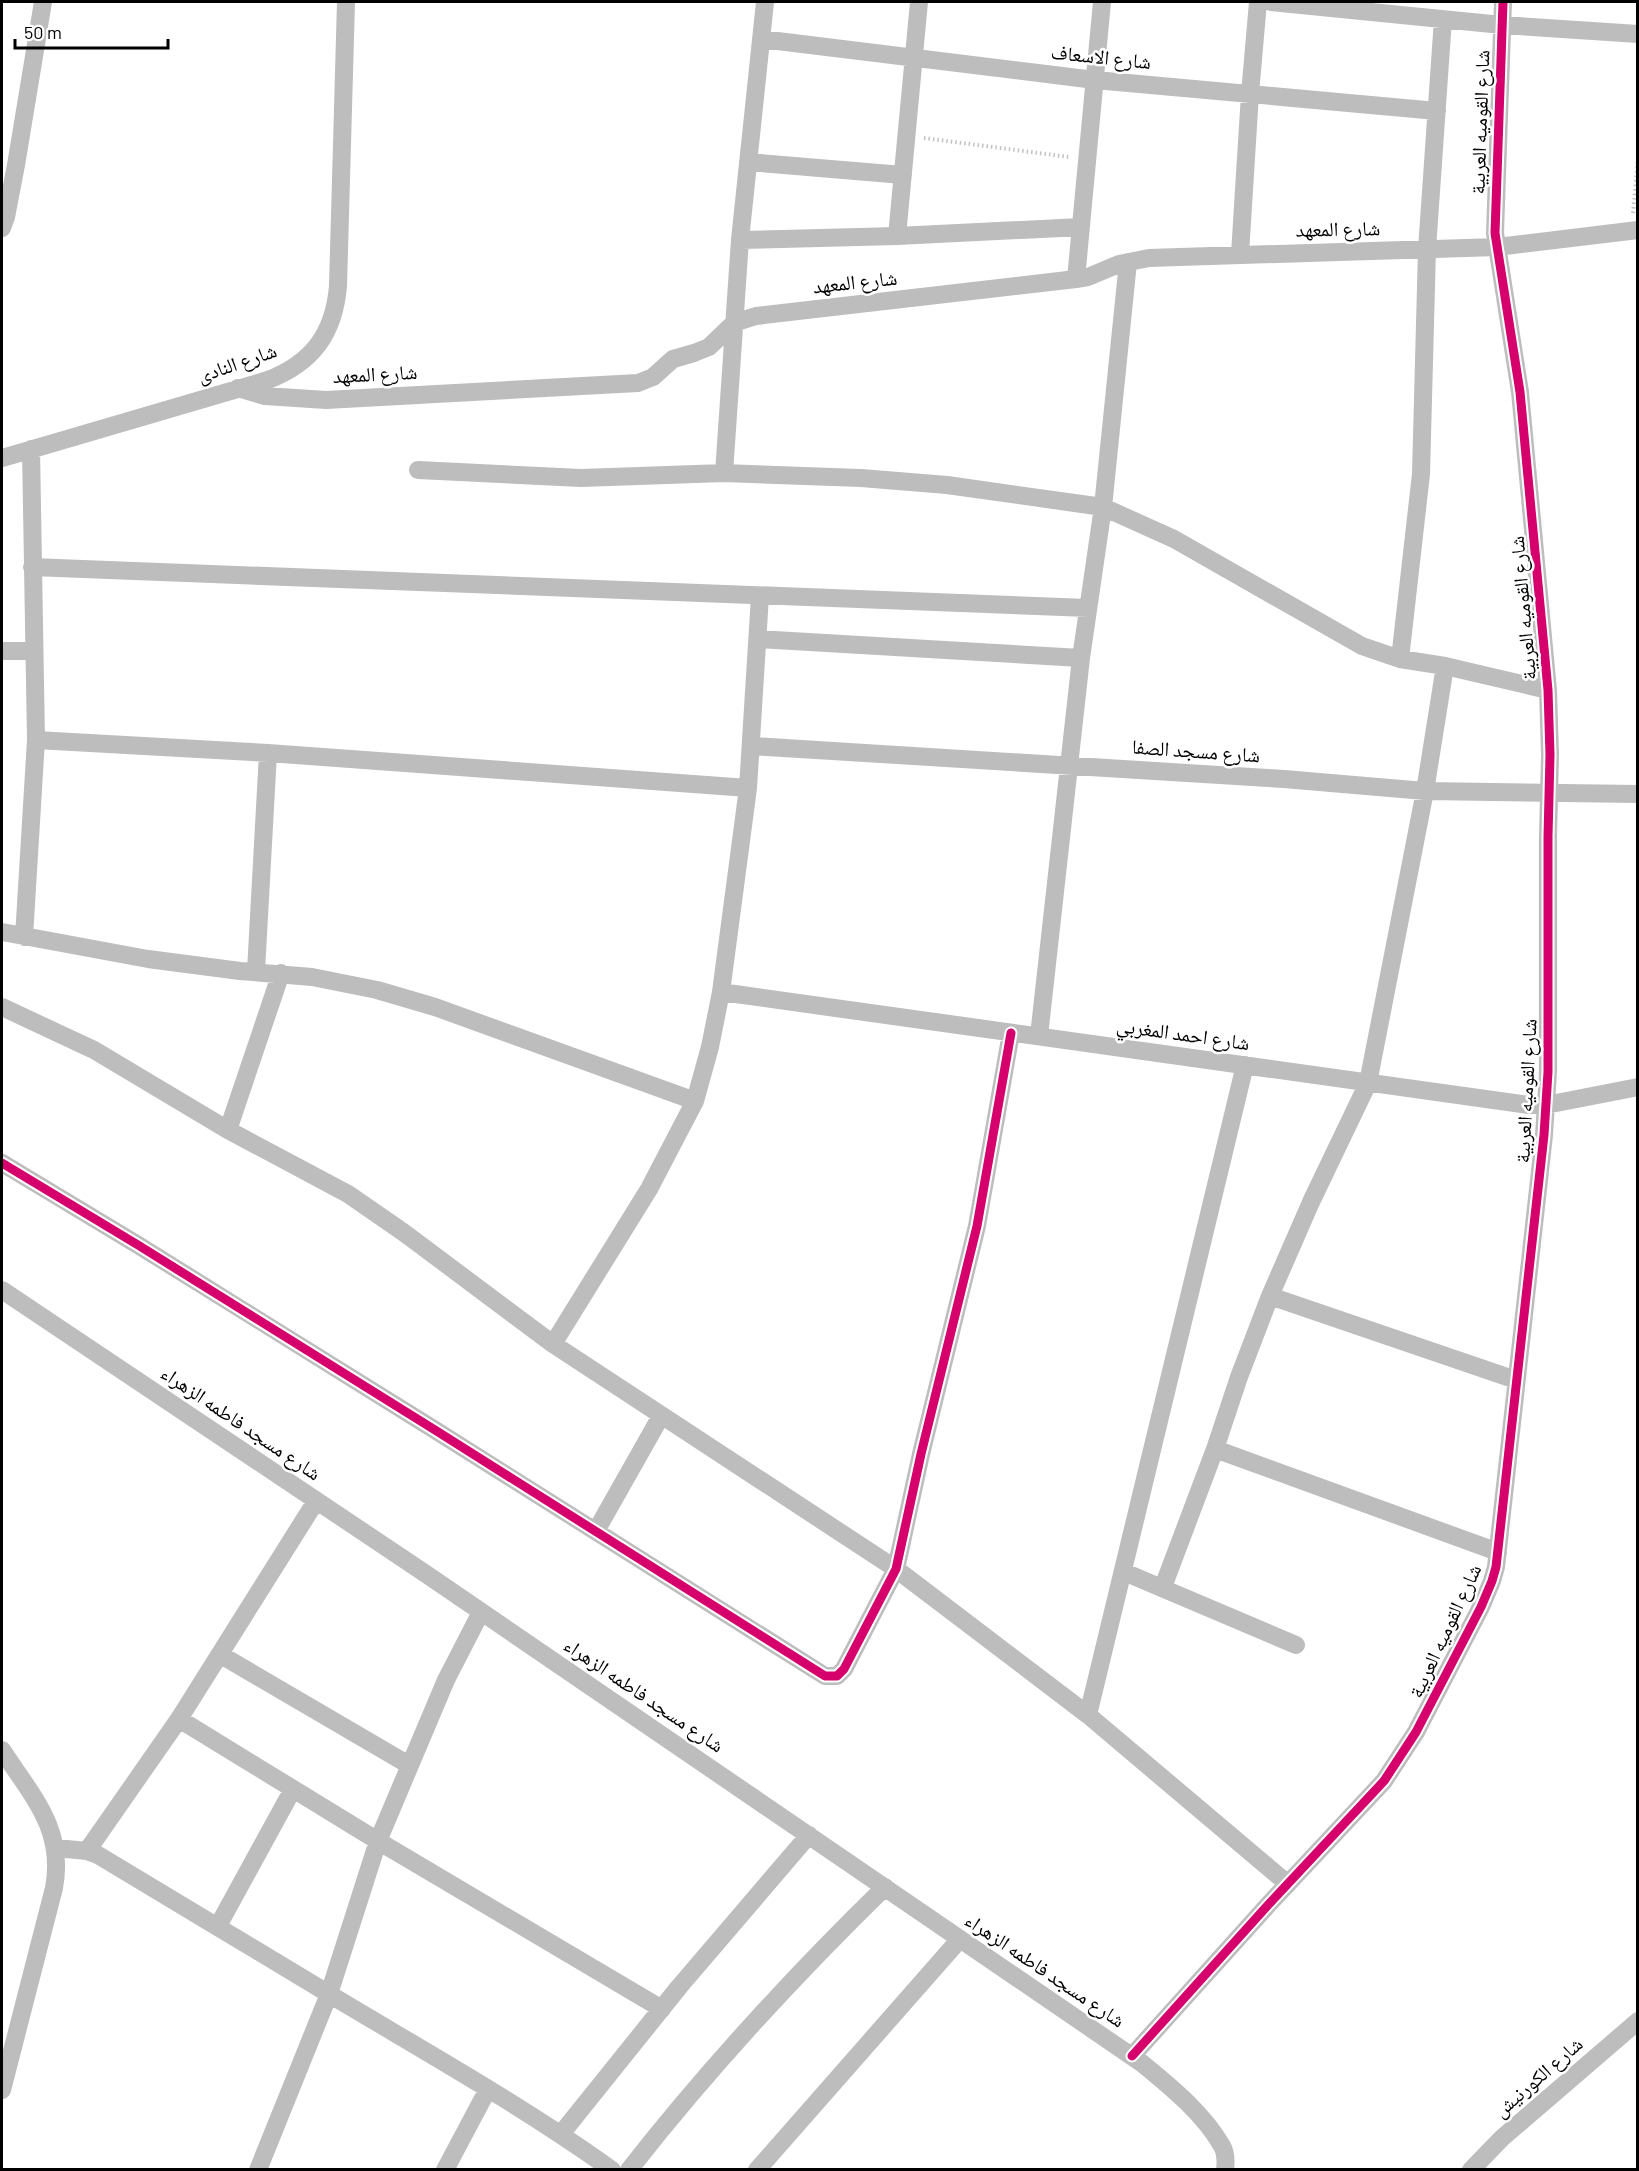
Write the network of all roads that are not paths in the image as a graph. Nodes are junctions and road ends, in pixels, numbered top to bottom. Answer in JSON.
{"nodes":[{"id":1,"x":43,"y":2,"type":"edge"},
{"id":2,"x":346,"y":2,"type":"edge"},
{"id":3,"x":765,"y":2,"type":"edge"},
{"id":4,"x":919,"y":2,"type":"edge"},
{"id":5,"x":1102,"y":2,"type":"edge"},
{"id":6,"x":1258,"y":2,"type":"edge"},
{"id":7,"x":1271,"y":2,"type":"edge"},
{"id":8,"x":1503,"y":2,"type":"edge"},
{"id":9,"x":1443,"y":19,"type":"junction"},
{"id":10,"x":1502,"y":25,"type":"junction"},
{"id":11,"x":1638,"y":34,"type":"edge"},
{"id":12,"x":761,"y":39,"type":"junction"},
{"id":13,"x":913,"y":58,"type":"junction"},
{"id":14,"x":1095,"y":80,"type":"junction"},
{"id":15,"x":1250,"y":94,"type":"junction"},
{"id":16,"x":1437,"y":111,"type":"junction"},
{"id":17,"x":748,"y":162,"type":"junction"},
{"id":18,"x":9,"y":163,"type":"edge"},
{"id":19,"x":903,"y":176,"type":"junction"},
{"id":20,"x":1081,"y":227,"type":"junction"},
{"id":21,"x":2,"y":228,"type":"edge"},
{"id":22,"x":1634,"y":231,"type":"edge"},
{"id":23,"x":897,"y":236,"type":"junction"},
{"id":24,"x":740,"y":240,"type":"junction"},
{"id":25,"x":1497,"y":247,"type":"junction"},
{"id":26,"x":1427,"y":249,"type":"junction"},
{"id":27,"x":1240,"y":254,"type":"junction"},
{"id":28,"x":1128,"y":262,"type":"junction"},
{"id":29,"x":1076,"y":279,"type":"junction"},
{"id":30,"x":734,"y":323,"type":"junction"},
{"id":31,"x":238,"y":388,"type":"junction"},
{"id":32,"x":31,"y":449,"type":"junction"},
{"id":33,"x":2,"y":458,"type":"edge"},
{"id":34,"x":418,"y":470,"type":"dead end"},
{"id":35,"x":724,"y":473,"type":"junction"},
{"id":36,"x":1103,"y":507,"type":"junction"},
{"id":37,"x":32,"y":567,"type":"junction"},
{"id":38,"x":760,"y":596,"type":"junction"},
{"id":39,"x":1088,"y":608,"type":"junction"},
{"id":40,"x":758,"y":639,"type":"junction"},
{"id":41,"x":2,"y":651,"type":"edge"},
{"id":42,"x":34,"y":651,"type":"junction"},
{"id":43,"x":1081,"y":658,"type":"junction"},
{"id":44,"x":1400,"y":658,"type":"junction"},
{"id":45,"x":1445,"y":666,"type":"junction"},
{"id":46,"x":1548,"y":690,"type":"junction"},
{"id":47,"x":36,"y":740,"type":"junction"},
{"id":48,"x":752,"y":746,"type":"junction"},
{"id":49,"x":268,"y":753,"type":"junction"},
{"id":50,"x":1070,"y":766,"type":"junction"},
{"id":51,"x":748,"y":788,"type":"junction"},
{"id":52,"x":1425,"y":791,"type":"junction"},
{"id":53,"x":1550,"y":793,"type":"junction"},
{"id":54,"x":1638,"y":794,"type":"edge"},
{"id":55,"x":2,"y":932,"type":"edge"},
{"id":56,"x":24,"y":937,"type":"junction"},
{"id":57,"x":255,"y":971,"type":"junction"},
{"id":58,"x":281,"y":973,"type":"junction"},
{"id":59,"x":721,"y":992,"type":"junction"},
{"id":60,"x":2,"y":1007,"type":"edge"},
{"id":61,"x":1011,"y":1033,"type":"junction"},
{"id":62,"x":1039,"y":1036,"type":"junction"},
{"id":63,"x":1245,"y":1065,"type":"junction"},
{"id":64,"x":1368,"y":1083,"type":"junction"},
{"id":65,"x":1638,"y":1087,"type":"edge"},
{"id":66,"x":695,"y":1101,"type":"junction"},
{"id":67,"x":1546,"y":1105,"type":"junction"},
{"id":68,"x":228,"y":1130,"type":"junction"},
{"id":69,"x":2,"y":1163,"type":"edge"},
{"id":70,"x":2,"y":1290,"type":"edge"},
{"id":71,"x":1270,"y":1296,"type":"junction"},
{"id":72,"x":553,"y":1344,"type":"junction"},
{"id":73,"x":1516,"y":1380,"type":"junction"},
{"id":74,"x":661,"y":1416,"type":"junction"},
{"id":75,"x":1215,"y":1449,"type":"junction"},
{"id":76,"x":316,"y":1501,"type":"junction"},
{"id":77,"x":596,"y":1531,"type":"junction"},
{"id":78,"x":1498,"y":1552,"type":"junction"},
{"id":79,"x":896,"y":1569,"type":"junction"},
{"id":80,"x":1124,"y":1572,"type":"junction"},
{"id":81,"x":1163,"y":1587,"type":"junction"},
{"id":82,"x":481,"y":1612,"type":"junction"},
{"id":83,"x":1296,"y":1645,"type":"dead end"},
{"id":84,"x":221,"y":1656,"type":"junction"},
{"id":85,"x":1088,"y":1715,"type":"junction"},
{"id":86,"x":179,"y":1719,"type":"junction"},
{"id":87,"x":2,"y":1750,"type":"edge"},
{"id":88,"x":409,"y":1765,"type":"junction"},
{"id":89,"x":293,"y":1789,"type":"junction"},
{"id":90,"x":809,"y":1835,"type":"junction"},
{"id":91,"x":378,"y":1841,"type":"junction"},
{"id":92,"x":56,"y":1848,"type":"junction"},
{"id":93,"x":87,"y":1851,"type":"junction"},
{"id":94,"x":1288,"y":1884,"type":"junction"},
{"id":95,"x":885,"y":1887,"type":"junction"},
{"id":96,"x":218,"y":1926,"type":"junction"},
{"id":97,"x":960,"y":1939,"type":"junction"},
{"id":98,"x":329,"y":1994,"type":"junction"},
{"id":99,"x":662,"y":2009,"type":"junction"},
{"id":100,"x":1638,"y":2021,"type":"edge"},
{"id":101,"x":1132,"y":2056,"type":"junction"},
{"id":102,"x":488,"y":2089,"type":"junction"},
{"id":103,"x":2,"y":2090,"type":"edge"},
{"id":104,"x":561,"y":2134,"type":"junction"},
{"id":105,"x":258,"y":2169,"type":"edge"},
{"id":106,"x":445,"y":2169,"type":"edge"},
{"id":107,"x":612,"y":2169,"type":"edge"},
{"id":108,"x":629,"y":2169,"type":"edge"},
{"id":109,"x":757,"y":2169,"type":"edge"},
{"id":110,"x":1225,"y":2169,"type":"edge"},
{"id":111,"x":1471,"y":2169,"type":"edge"}],
"edges":[{"from":1,"to":18,"type":"street"},
{"from":2,"to":31,"type":"street","name":"شارع النادى"},
{"from":3,"to":12,"type":"street"},
{"from":4,"to":13,"type":"street"},
{"from":5,"to":14,"type":"street"},
{"from":6,"to":15,"type":"street"},
{"from":7,"to":9,"type":"street"},
{"from":8,"to":10,"type":"street","name":"شارع القوميه العربية"},
{"from":9,"to":10,"type":"street"},
{"from":9,"to":16,"type":"street"},
{"from":10,"to":11,"type":"street"},
{"from":10,"to":25,"type":"street","name":"شارع القوميه العربية"},
{"from":12,"to":13,"type":"street","name":"شارع الاسعاف"},
{"from":12,"to":17,"type":"street"},
{"from":13,"to":14,"type":"street","name":"شارع الاسعاف"},
{"from":13,"to":19,"type":"street"},
{"from":14,"to":15,"type":"street","name":"شارع الاسعاف"},
{"from":14,"to":20,"type":"street"},
{"from":15,"to":16,"type":"street","name":"شارع الاسعاف"},
{"from":15,"to":27,"type":"street"},
{"from":16,"to":26,"type":"street"},
{"from":17,"to":19,"type":"street"},
{"from":17,"to":24,"type":"street"},
{"from":18,"to":21,"type":"street"},
{"from":19,"to":23,"type":"street"},
{"from":20,"to":23,"type":"street"},
{"from":20,"to":29,"type":"street"},
{"from":22,"to":25,"type":"street","name":"شارع المعهد"},
{"from":23,"to":24,"type":"street"},
{"from":24,"to":30,"type":"street"},
{"from":25,"to":26,"type":"street","name":"شارع المعهد"},
{"from":25,"to":46,"type":"street","name":"شارع القوميه العربية"},
{"from":26,"to":27,"type":"street","name":"شارع المعهد"},
{"from":26,"to":44,"type":"street"},
{"from":27,"to":28,"type":"street","name":"شارع المعهد"},
{"from":28,"to":29,"type":"street","name":"شارع المعهد"},
{"from":28,"to":36,"type":"street"},
{"from":29,"to":30,"type":"street","name":"شارع المعهد"},
{"from":30,"to":31,"type":"street","name":"شارع المعهد"},
{"from":30,"to":35,"type":"street"},
{"from":31,"to":32,"type":"street","name":"شارع النادى"},
{"from":32,"to":33,"type":"street","name":"شارع النادى"},
{"from":32,"to":37,"type":"street"},
{"from":34,"to":35,"type":"street"},
{"from":35,"to":36,"type":"street"},
{"from":36,"to":39,"type":"street"},
{"from":36,"to":44,"type":"street"},
{"from":37,"to":38,"type":"street"},
{"from":37,"to":42,"type":"street"},
{"from":38,"to":39,"type":"street"},
{"from":38,"to":40,"type":"street"},
{"from":39,"to":43,"type":"street"},
{"from":40,"to":43,"type":"street"},
{"from":40,"to":48,"type":"street"},
{"from":41,"to":42,"type":"street"},
{"from":42,"to":47,"type":"street"},
{"from":43,"to":50,"type":"street"},
{"from":44,"to":45,"type":"street"},
{"from":45,"to":46,"type":"street"},
{"from":45,"to":52,"type":"street"},
{"from":46,"to":53,"type":"street","name":"شارع القوميه العربية"},
{"from":47,"to":49,"type":"street"},
{"from":47,"to":56,"type":"street"},
{"from":48,"to":50,"type":"street","name":"شارع مسجد الصفا"},
{"from":48,"to":51,"type":"street"},
{"from":49,"to":51,"type":"street"},
{"from":49,"to":57,"type":"street"},
{"from":50,"to":52,"type":"street","name":"شارع مسجد الصفا"},
{"from":50,"to":62,"type":"street"},
{"from":51,"to":59,"type":"street"},
{"from":52,"to":53,"type":"street","name":"شارع مسجد الصفا"},
{"from":52,"to":64,"type":"street"},
{"from":53,"to":54,"type":"street","name":"شارع مسجد الصفا"},
{"from":53,"to":67,"type":"street","name":"شارع القوميه العربية"},
{"from":55,"to":56,"type":"street"},
{"from":56,"to":57,"type":"street"},
{"from":57,"to":58,"type":"street"},
{"from":58,"to":66,"type":"street"},
{"from":58,"to":68,"type":"street"},
{"from":59,"to":61,"type":"street","name":"شارع احمد المغربي"},
{"from":59,"to":66,"type":"street"},
{"from":60,"to":68,"type":"street"},
{"from":61,"to":62,"type":"street","name":"شارع احمد المغربي"},
{"from":61,"to":79,"type":"street"},
{"from":62,"to":63,"type":"street","name":"شارع احمد المغربي"},
{"from":63,"to":64,"type":"street","name":"شارع احمد المغربي"},
{"from":63,"to":80,"type":"street"},
{"from":64,"to":67,"type":"street","name":"شارع احمد المغربي"},
{"from":64,"to":71,"type":"street"},
{"from":65,"to":67,"type":"street","name":"شارع احمد المغربي"},
{"from":66,"to":72,"type":"street"},
{"from":67,"to":73,"type":"street","name":"شارع القوميه العربية"},
{"from":68,"to":72,"type":"street"},
{"from":69,"to":77,"type":"street"},
{"from":70,"to":76,"type":"street","name":"شارع مسجد فاطمه الزهراء"},
{"from":71,"to":73,"type":"street"},
{"from":71,"to":75,"type":"street"},
{"from":72,"to":74,"type":"street"},
{"from":73,"to":78,"type":"street","name":"شارع القوميه العربية"},
{"from":74,"to":77,"type":"street"},
{"from":74,"to":79,"type":"street"},
{"from":75,"to":78,"type":"street"},
{"from":75,"to":81,"type":"street"},
{"from":76,"to":82,"type":"street","name":"شارع مسجد فاطمه الزهراء"},
{"from":76,"to":84,"type":"street"},
{"from":77,"to":79,"type":"street"},
{"from":78,"to":94,"type":"street","name":"شارع القوميه العربية"},
{"from":79,"to":85,"type":"street"},
{"from":80,"to":81,"type":"street"},
{"from":80,"to":85,"type":"street"},
{"from":81,"to":83,"type":"street"},
{"from":82,"to":88,"type":"street"},
{"from":82,"to":90,"type":"street","name":"شارع مسجد فاطمه الزهراء"},
{"from":84,"to":86,"type":"street"},
{"from":84,"to":88,"type":"street"},
{"from":85,"to":94,"type":"street"},
{"from":86,"to":89,"type":"street"},
{"from":86,"to":93,"type":"street"},
{"from":87,"to":92,"type":"street"},
{"from":88,"to":91,"type":"street"},
{"from":89,"to":91,"type":"street"},
{"from":89,"to":96,"type":"street"},
{"from":90,"to":95,"type":"street","name":"شارع مسجد فاطمه الزهراء"},
{"from":90,"to":99,"type":"street"},
{"from":91,"to":98,"type":"street"},
{"from":91,"to":99,"type":"street"},
{"from":92,"to":93,"type":"street"},
{"from":92,"to":103,"type":"street"},
{"from":93,"to":96,"type":"street"},
{"from":94,"to":101,"type":"street","name":"شارع القوميه العربية"},
{"from":95,"to":97,"type":"street","name":"شارع مسجد فاطمه الزهراء"},
{"from":95,"to":108,"type":"street"},
{"from":96,"to":98,"type":"street"},
{"from":97,"to":101,"type":"street","name":"شارع مسجد فاطمه الزهراء"},
{"from":97,"to":109,"type":"street"},
{"from":98,"to":102,"type":"street"},
{"from":98,"to":105,"type":"street"},
{"from":99,"to":104,"type":"street"},
{"from":100,"to":111,"type":"street","name":"شارع الكورنيش"},
{"from":101,"to":110,"type":"street","name":"شارع مسجد فاطمه الزهراء"},
{"from":102,"to":104,"type":"street"},
{"from":102,"to":106,"type":"street"},
{"from":104,"to":107,"type":"street"}]}
